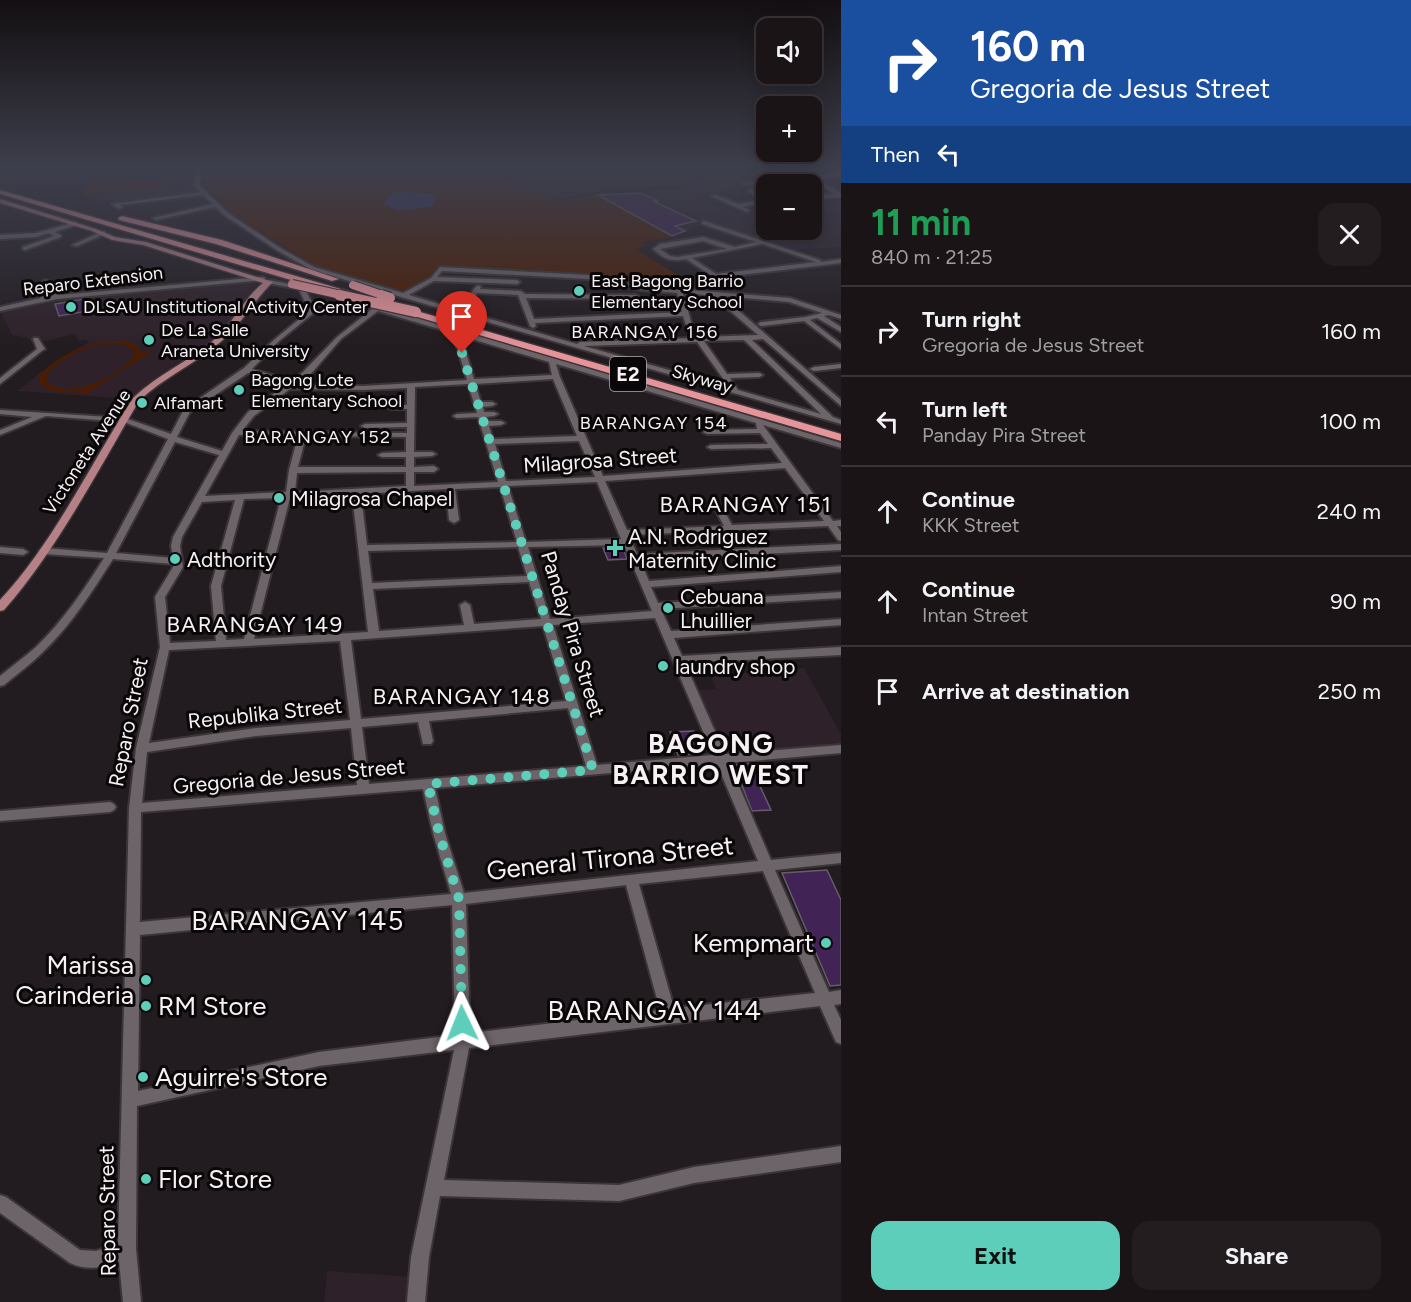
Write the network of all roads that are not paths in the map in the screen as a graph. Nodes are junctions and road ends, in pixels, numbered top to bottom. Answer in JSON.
{"nodes":[{"id":1,"x":60,"y":229,"type":"edge"},
{"id":2,"x":90,"y":229,"type":"edge"},
{"id":3,"x":108,"y":229,"type":"edge"},
{"id":4,"x":126,"y":229,"type":"edge"},
{"id":5,"x":150,"y":229,"type":"edge"},
{"id":6,"x":171,"y":229,"type":"edge"},
{"id":7,"x":248,"y":229,"type":"edge"},
{"id":8,"x":722,"y":229,"type":"edge"},
{"id":9,"x":50,"y":232,"type":"junction"},
{"id":10,"x":103,"y":233,"type":"junction"},
{"id":11,"x":123,"y":234,"type":"junction"},
{"id":12,"x":0,"y":237,"type":"edge"},
{"id":13,"x":763,"y":242,"type":"junction"},
{"id":14,"x":144,"y":243,"type":"junction"},
{"id":15,"x":75,"y":245,"type":"dead end"},
{"id":16,"x":25,"y":248,"type":"dead end"},
{"id":17,"x":735,"y":249,"type":"junction"},
{"id":18,"x":688,"y":258,"type":"junction"},
{"id":19,"x":841,"y":261,"type":"edge"},
{"id":20,"x":821,"y":262,"type":"junction"},
{"id":21,"x":514,"y":274,"type":"junction"},
{"id":22,"x":434,"y":279,"type":"junction"},
{"id":23,"x":266,"y":280,"type":"junction"},
{"id":24,"x":481,"y":281,"type":"junction"},
{"id":25,"x":46,"y":282,"type":"dead end"},
{"id":26,"x":517,"y":282,"type":"junction"},
{"id":27,"x":77,"y":283,"type":"dead end"},
{"id":28,"x":302,"y":288,"type":"junction"},
{"id":29,"x":679,"y":290,"type":"junction"},
{"id":30,"x":475,"y":291,"type":"junction"},
{"id":31,"x":715,"y":294,"type":"junction"},
{"id":32,"x":522,"y":295,"type":"junction"},
{"id":33,"x":403,"y":296,"type":"junction"},
{"id":34,"x":636,"y":297,"type":"dead end"},
{"id":35,"x":48,"y":298,"type":"junction"},
{"id":36,"x":599,"y":303,"type":"junction"},
{"id":37,"x":377,"y":308,"type":"junction"},
{"id":38,"x":0,"y":309,"type":"edge"},
{"id":39,"x":418,"y":311,"type":"junction"},
{"id":40,"x":462,"y":313,"type":"junction"},
{"id":41,"x":830,"y":313,"type":"junction"},
{"id":42,"x":684,"y":314,"type":"junction"},
{"id":43,"x":820,"y":317,"type":"junction"},
{"id":44,"x":841,"y":317,"type":"edge"},
{"id":45,"x":602,"y":318,"type":"junction"},
{"id":46,"x":805,"y":319,"type":"junction"},
{"id":47,"x":532,"y":321,"type":"junction"},
{"id":48,"x":761,"y":324,"type":"dead end"},
{"id":49,"x":841,"y":330,"type":"edge"},
{"id":50,"x":459,"y":333,"type":"junction"},
{"id":51,"x":536,"y":335,"type":"junction"},
{"id":52,"x":765,"y":337,"type":"junction"},
{"id":53,"x":746,"y":338,"type":"junction"},
{"id":54,"x":36,"y":339,"type":"dead end"},
{"id":55,"x":700,"y":340,"type":"junction"},
{"id":56,"x":572,"y":345,"type":"junction"},
{"id":57,"x":841,"y":347,"type":"edge"},
{"id":58,"x":552,"y":361,"type":"junction"},
{"id":59,"x":841,"y":366,"type":"edge"},
{"id":60,"x":814,"y":369,"type":"dead end"},
{"id":61,"x":247,"y":370,"type":"junction"},
{"id":62,"x":759,"y":375,"type":"dead end"},
{"id":63,"x":725,"y":376,"type":"junction"},
{"id":64,"x":556,"y":377,"type":"junction"},
{"id":65,"x":0,"y":382,"type":"edge"},
{"id":66,"x":471,"y":382,"type":"junction"},
{"id":67,"x":292,"y":385,"type":"junction"},
{"id":68,"x":411,"y":386,"type":"junction"},
{"id":69,"x":736,"y":392,"type":"junction"},
{"id":70,"x":492,"y":404,"type":"dead end"},
{"id":71,"x":478,"y":405,"type":"junction"},
{"id":72,"x":841,"y":405,"type":"edge"},
{"id":73,"x":391,"y":407,"type":"dead end"},
{"id":74,"x":411,"y":407,"type":"junction"},
{"id":75,"x":0,"y":412,"type":"edge"},
{"id":76,"x":494,"y":414,"type":"dead end"},
{"id":77,"x":39,"y":415,"type":"junction"},
{"id":78,"x":481,"y":415,"type":"junction"},
{"id":79,"x":458,"y":416,"type":"dead end"},
{"id":80,"x":831,"y":419,"type":"junction"},
{"id":81,"x":125,"y":420,"type":"junction"},
{"id":82,"x":760,"y":422,"type":"junction"},
{"id":83,"x":841,"y":422,"type":"edge"},
{"id":84,"x":501,"y":423,"type":"dead end"},
{"id":85,"x":484,"y":424,"type":"junction"},
{"id":86,"x":364,"y":426,"type":"dead end"},
{"id":87,"x":411,"y":430,"type":"junction"},
{"id":88,"x":841,"y":430,"type":"edge"},
{"id":89,"x":763,"y":431,"type":"junction"},
{"id":90,"x":707,"y":432,"type":"dead end"},
{"id":91,"x":0,"y":433,"type":"edge"},
{"id":92,"x":236,"y":434,"type":"junction"},
{"id":93,"x":302,"y":435,"type":"junction"},
{"id":94,"x":841,"y":437,"type":"edge"},
{"id":95,"x":172,"y":438,"type":"junction"},
{"id":96,"x":582,"y":438,"type":"junction"},
{"id":97,"x":490,"y":442,"type":"junction"},
{"id":98,"x":773,"y":446,"type":"junction"},
{"id":99,"x":841,"y":446,"type":"edge"},
{"id":100,"x":711,"y":447,"type":"dead end"},
{"id":101,"x":224,"y":454,"type":"junction"},
{"id":102,"x":410,"y":454,"type":"junction"},
{"id":103,"x":432,"y":454,"type":"dead end"},
{"id":104,"x":382,"y":455,"type":"dead end"},
{"id":105,"x":788,"y":465,"type":"junction"},
{"id":106,"x":434,"y":469,"type":"dead end"},
{"id":107,"x":292,"y":470,"type":"junction"},
{"id":108,"x":410,"y":470,"type":"junction"},
{"id":109,"x":600,"y":479,"type":"junction"},
{"id":110,"x":503,"y":484,"type":"junction"},
{"id":111,"x":450,"y":487,"type":"junction"},
{"id":112,"x":410,"y":489,"type":"junction"},
{"id":113,"x":356,"y":492,"type":"junction"},
{"id":114,"x":288,"y":496,"type":"junction"},
{"id":115,"x":240,"y":498,"type":"junction"},
{"id":116,"x":200,"y":499,"type":"junction"},
{"id":117,"x":718,"y":507,"type":"dead end"},
{"id":118,"x":454,"y":520,"type":"dead end"},
{"id":119,"x":836,"y":523,"type":"edge"},
{"id":120,"x":730,"y":529,"type":"junction"},
{"id":121,"x":625,"y":537,"type":"junction"},
{"id":122,"x":841,"y":538,"type":"edge"},
{"id":123,"x":523,"y":545,"type":"junction"},
{"id":124,"x":841,"y":547,"type":"edge"},
{"id":125,"x":363,"y":548,"type":"junction"},
{"id":126,"x":0,"y":550,"type":"edge"},
{"id":127,"x":44,"y":551,"type":"junction"},
{"id":128,"x":23,"y":552,"type":"dead end"},
{"id":129,"x":110,"y":556,"type":"junction"},
{"id":130,"x":634,"y":557,"type":"junction"},
{"id":131,"x":174,"y":560,"type":"junction"},
{"id":132,"x":841,"y":569,"type":"edge"},
{"id":133,"x":534,"y":579,"type":"junction"},
{"id":134,"x":645,"y":584,"type":"junction"},
{"id":135,"x":368,"y":586,"type":"junction"},
{"id":136,"x":841,"y":595,"type":"edge"},
{"id":137,"x":465,"y":605,"type":"dead end"},
{"id":138,"x":0,"y":607,"type":"edge"},
{"id":139,"x":656,"y":610,"type":"junction"},
{"id":140,"x":547,"y":622,"type":"junction"},
{"id":141,"x":841,"y":622,"type":"edge"},
{"id":142,"x":470,"y":628,"type":"junction"},
{"id":143,"x":374,"y":635,"type":"junction"},
{"id":144,"x":667,"y":635,"type":"junction"},
{"id":145,"x":345,"y":637,"type":"junction"},
{"id":146,"x":248,"y":643,"type":"junction"},
{"id":147,"x":221,"y":644,"type":"junction"},
{"id":148,"x":165,"y":647,"type":"junction"},
{"id":149,"x":841,"y":651,"type":"edge"},
{"id":150,"x":678,"y":660,"type":"junction"},
{"id":151,"x":0,"y":682,"type":"edge"},
{"id":152,"x":572,"y":704,"type":"junction"},
{"id":153,"x":422,"y":716,"type":"junction"},
{"id":154,"x":355,"y":723,"type":"junction"},
{"id":155,"x":428,"y":741,"type":"dead end"},
{"id":156,"x":142,"y":748,"type":"junction"},
{"id":157,"x":841,"y":749,"type":"edge"},
{"id":158,"x":720,"y":759,"type":"junction"},
{"id":159,"x":593,"y":770,"type":"junction"},
{"id":160,"x":428,"y":784,"type":"junction"},
{"id":161,"x":364,"y":789,"type":"junction"},
{"id":162,"x":110,"y":807,"type":"dead end"},
{"id":163,"x":135,"y":808,"type":"junction"},
{"id":164,"x":0,"y":816,"type":"edge"},
{"id":165,"x":841,"y":858,"type":"edge"},
{"id":166,"x":766,"y":864,"type":"junction"},
{"id":167,"x":631,"y":879,"type":"junction"},
{"id":168,"x":459,"y":899,"type":"junction"},
{"id":169,"x":134,"y":929,"type":"junction"},
{"id":170,"x":841,"y":997,"type":"edge"},
{"id":171,"x":825,"y":999,"type":"junction"},
{"id":172,"x":669,"y":1016,"type":"junction"},
{"id":173,"x":841,"y":1038,"type":"edge"},
{"id":174,"x":463,"y":1041,"type":"junction"},
{"id":175,"x":130,"y":1100,"type":"junction"},
{"id":176,"x":841,"y":1154,"type":"edge"},
{"id":177,"x":434,"y":1188,"type":"junction"},
{"id":178,"x":0,"y":1203,"type":"edge"},
{"id":179,"x":127,"y":1249,"type":"junction"},
{"id":180,"x":132,"y":1302,"type":"edge"},
{"id":181,"x":416,"y":1302,"type":"edge"}],
"edges":[{"from":1,"to":9,"type":"street"},
{"from":2,"to":10,"type":"main road"},
{"from":3,"to":11,"type":"highway"},
{"from":4,"to":94,"type":"highway"},
{"from":5,"to":88,"type":"highway"},
{"from":6,"to":39,"type":"highway","bridge":true},
{"from":7,"to":33,"type":"street"},
{"from":8,"to":13,"type":"street"},
{"from":9,"to":12,"type":"street"},
{"from":9,"to":16,"type":"street"},
{"from":10,"to":14,"type":"main road"},
{"from":10,"to":15,"type":"street"},
{"from":11,"to":14,"type":"highway"},
{"from":11,"to":39,"type":"highway","bridge":true},
{"from":13,"to":17,"type":"street"},
{"from":13,"to":20,"type":"street"},
{"from":14,"to":23,"type":"main road"},
{"from":17,"to":18,"type":"street"},
{"from":17,"to":18,"type":"street"},
{"from":18,"to":20,"type":"street"},
{"from":19,"to":20,"type":"street"},
{"from":21,"to":22,"type":"street"},
{"from":21,"to":26,"type":"street"},
{"from":21,"to":29,"type":"street"},
{"from":22,"to":24,"type":"street"},
{"from":22,"to":33,"type":"street"},
{"from":23,"to":28,"type":"street","name":"Reparo Extension"},
{"from":23,"to":35,"type":"street","name":"Reparo Extension"},
{"from":23,"to":81,"type":"main road","name":"Victoneta Avenue"},
{"from":24,"to":26,"type":"street"},
{"from":24,"to":30,"type":"street"},
{"from":25,"to":35,"type":"street"},
{"from":26,"to":32,"type":"street"},
{"from":27,"to":35,"type":"street"},
{"from":28,"to":37,"type":"street","name":"Reparo Extension"},
{"from":28,"to":61,"type":"street"},
{"from":29,"to":31,"type":"street"},
{"from":29,"to":42,"type":"street"},
{"from":30,"to":32,"type":"street"},
{"from":30,"to":40,"type":"street"},
{"from":31,"to":41,"type":"street"},
{"from":31,"to":52,"type":"street"},
{"from":32,"to":36,"type":"street"},
{"from":32,"to":47,"type":"street"},
{"from":33,"to":40,"type":"street"},
{"from":34,"to":36,"type":"street"},
{"from":35,"to":38,"type":"street","name":"Reparo Extension"},
{"from":36,"to":45,"type":"street"},
{"from":37,"to":50,"type":"street","name":"Reparo Extension"},
{"from":37,"to":67,"type":"street","name":"Reparo Street"},
{"from":39,"to":88,"type":"highway","name":"Skyway","number":"E2"},
{"from":39,"to":94,"type":"highway","name":"Skyway","number":"E2"},
{"from":40,"to":51,"type":"street"},
{"from":41,"to":43,"type":"street"},
{"from":41,"to":44,"type":"street"},
{"from":42,"to":45,"type":"street"},
{"from":42,"to":55,"type":"street"},
{"from":43,"to":46,"type":"street"},
{"from":43,"to":49,"type":"street"},
{"from":45,"to":47,"type":"street"},
{"from":46,"to":48,"type":"street"},
{"from":46,"to":57,"type":"street"},
{"from":47,"to":51,"type":"street"},
{"from":50,"to":58,"type":"street","name":"Reparo Extension"},
{"from":50,"to":66,"type":"street","name":"Panday Pira Street"},
{"from":51,"to":56,"type":"street"},
{"from":52,"to":53,"type":"street"},
{"from":52,"to":72,"type":"street"},
{"from":53,"to":55,"type":"street"},
{"from":53,"to":80,"type":"street"},
{"from":54,"to":65,"type":"street"},
{"from":55,"to":56,"type":"street"},
{"from":55,"to":63,"type":"street"},
{"from":56,"to":69,"type":"street"},
{"from":58,"to":64,"type":"street"},
{"from":58,"to":82,"type":"street","name":"Reparo Extension"},
{"from":59,"to":60,"type":"street"},
{"from":61,"to":67,"type":"street"},
{"from":61,"to":95,"type":"street"},
{"from":62,"to":63,"type":"street"},
{"from":63,"to":69,"type":"street"},
{"from":64,"to":66,"type":"street"},
{"from":64,"to":96,"type":"street"},
{"from":66,"to":68,"type":"street"},
{"from":66,"to":71,"type":"street","name":"Panday Pira Street"},
{"from":67,"to":68,"type":"street"},
{"from":67,"to":92,"type":"street","name":"Reparo Street"},
{"from":68,"to":74,"type":"street"},
{"from":69,"to":80,"type":"street"},
{"from":70,"to":71,"type":"street"},
{"from":71,"to":78,"type":"street","name":"Panday Pira Street"},
{"from":73,"to":74,"type":"street"},
{"from":74,"to":87,"type":"street"},
{"from":75,"to":77,"type":"street"},
{"from":76,"to":78,"type":"street"},
{"from":77,"to":81,"type":"street"},
{"from":77,"to":91,"type":"street"},
{"from":78,"to":79,"type":"street"},
{"from":78,"to":85,"type":"street","name":"Panday Pira Street"},
{"from":80,"to":83,"type":"street"},
{"from":81,"to":95,"type":"street"},
{"from":81,"to":127,"type":"main road","name":"Victoneta Avenue"},
{"from":82,"to":89,"type":"street"},
{"from":82,"to":99,"type":"street","name":"Reparo Extension"},
{"from":84,"to":85,"type":"street"},
{"from":85,"to":97,"type":"street","name":"Panday Pira Street"},
{"from":86,"to":87,"type":"street"},
{"from":87,"to":93,"type":"street"},
{"from":87,"to":102,"type":"street"},
{"from":89,"to":90,"type":"street"},
{"from":89,"to":98,"type":"street"},
{"from":92,"to":93,"type":"street"},
{"from":92,"to":101,"type":"street","name":"Reparo Street"},
{"from":93,"to":107,"type":"street"},
{"from":95,"to":101,"type":"street"},
{"from":95,"to":129,"type":"street"},
{"from":96,"to":97,"type":"street"},
{"from":96,"to":109,"type":"street"},
{"from":97,"to":110,"type":"street","name":"Panday Pira Street"},
{"from":98,"to":100,"type":"street"},
{"from":98,"to":105,"type":"street"},
{"from":101,"to":116,"type":"street","name":"Reparo Street"},
{"from":102,"to":103,"type":"street"},
{"from":102,"to":104,"type":"street"},
{"from":102,"to":108,"type":"street"},
{"from":105,"to":109,"type":"street","name":"Milagrosa Street"},
{"from":105,"to":119,"type":"street"},
{"from":106,"to":108,"type":"street"},
{"from":107,"to":108,"type":"street"},
{"from":107,"to":114,"type":"street"},
{"from":108,"to":112,"type":"street"},
{"from":109,"to":110,"type":"street","name":"Milagrosa Street"},
{"from":109,"to":121,"type":"street"},
{"from":110,"to":111,"type":"street","name":"Milagrosa Street"},
{"from":110,"to":123,"type":"street","name":"Panday Pira Street"},
{"from":111,"to":112,"type":"street","name":"Milagrosa Street"},
{"from":111,"to":118,"type":"street"},
{"from":112,"to":113,"type":"street","name":"Milagrosa Street"},
{"from":113,"to":114,"type":"street","name":"Milagrosa Street"},
{"from":113,"to":125,"type":"street"},
{"from":114,"to":115,"type":"street","name":"Milagrosa Street"},
{"from":114,"to":146,"type":"street"},
{"from":115,"to":116,"type":"street","name":"Milagrosa Street"},
{"from":115,"to":147,"type":"street"},
{"from":116,"to":131,"type":"street","name":"Reparo Street"},
{"from":117,"to":120,"type":"street"},
{"from":119,"to":120,"type":"street"},
{"from":119,"to":122,"type":"street"},
{"from":120,"to":121,"type":"street"},
{"from":121,"to":123,"type":"street"},
{"from":121,"to":130,"type":"street"},
{"from":123,"to":125,"type":"street"},
{"from":123,"to":133,"type":"street","name":"Panday Pira Street"},
{"from":124,"to":130,"type":"street"},
{"from":125,"to":135,"type":"street"},
{"from":126,"to":128,"type":"street"},
{"from":127,"to":129,"type":"street"},
{"from":127,"to":138,"type":"main road","name":"Victoneta Avenue"},
{"from":129,"to":131,"type":"street"},
{"from":129,"to":151,"type":"street"},
{"from":130,"to":134,"type":"street"},
{"from":131,"to":148,"type":"street","name":"Reparo Street"},
{"from":132,"to":134,"type":"street"},
{"from":133,"to":135,"type":"street"},
{"from":133,"to":140,"type":"street","name":"Panday Pira Street"},
{"from":134,"to":139,"type":"street"},
{"from":135,"to":143,"type":"street"},
{"from":136,"to":139,"type":"street"},
{"from":137,"to":142,"type":"street"},
{"from":139,"to":140,"type":"street"},
{"from":139,"to":144,"type":"street"},
{"from":140,"to":142,"type":"street"},
{"from":140,"to":152,"type":"street","name":"Panday Pira Street"},
{"from":141,"to":144,"type":"street"},
{"from":142,"to":143,"type":"street"},
{"from":143,"to":145,"type":"street"},
{"from":144,"to":150,"type":"street"},
{"from":145,"to":146,"type":"street"},
{"from":145,"to":154,"type":"street"},
{"from":146,"to":147,"type":"street"},
{"from":147,"to":148,"type":"street"},
{"from":148,"to":156,"type":"street","name":"Reparo Street"},
{"from":149,"to":150,"type":"street"},
{"from":150,"to":158,"type":"street"},
{"from":152,"to":153,"type":"street","name":"Republika Street"},
{"from":152,"to":159,"type":"street","name":"Panday Pira Street"},
{"from":153,"to":154,"type":"street","name":"Republika Street"},
{"from":153,"to":155,"type":"street"},
{"from":154,"to":156,"type":"street","name":"Republika Street"},
{"from":154,"to":161,"type":"street"},
{"from":156,"to":163,"type":"street","name":"Reparo Street"},
{"from":157,"to":158,"type":"street","name":"Gregoria de Jesus Street"},
{"from":158,"to":159,"type":"street","name":"Gregoria de Jesus Street"},
{"from":158,"to":166,"type":"street"},
{"from":159,"to":160,"type":"street","name":"Gregoria de Jesus Street"},
{"from":160,"to":161,"type":"street","name":"Gregoria de Jesus Street"},
{"from":160,"to":168,"type":"street"},
{"from":161,"to":163,"type":"street","name":"Gregoria de Jesus Street"},
{"from":162,"to":164,"type":"street"},
{"from":163,"to":169,"type":"street","name":"Reparo Street"},
{"from":165,"to":166,"type":"street","name":"General Tirona Street"},
{"from":166,"to":167,"type":"street","name":"General Tirona Street"},
{"from":166,"to":171,"type":"street"},
{"from":167,"to":168,"type":"street","name":"General Tirona Street"},
{"from":167,"to":172,"type":"street"},
{"from":168,"to":169,"type":"street","name":"General Tirona Street"},
{"from":168,"to":174,"type":"street"},
{"from":169,"to":175,"type":"street","name":"Reparo Street"},
{"from":170,"to":171,"type":"street"},
{"from":171,"to":172,"type":"street"},
{"from":171,"to":173,"type":"street"},
{"from":172,"to":174,"type":"street"},
{"from":174,"to":175,"type":"street"},
{"from":174,"to":177,"type":"street"},
{"from":175,"to":179,"type":"street","name":"Reparo Street"},
{"from":176,"to":177,"type":"street"},
{"from":177,"to":181,"type":"street"},
{"from":178,"to":179,"type":"street"},
{"from":179,"to":180,"type":"street","name":"Reparo Street"}]}
